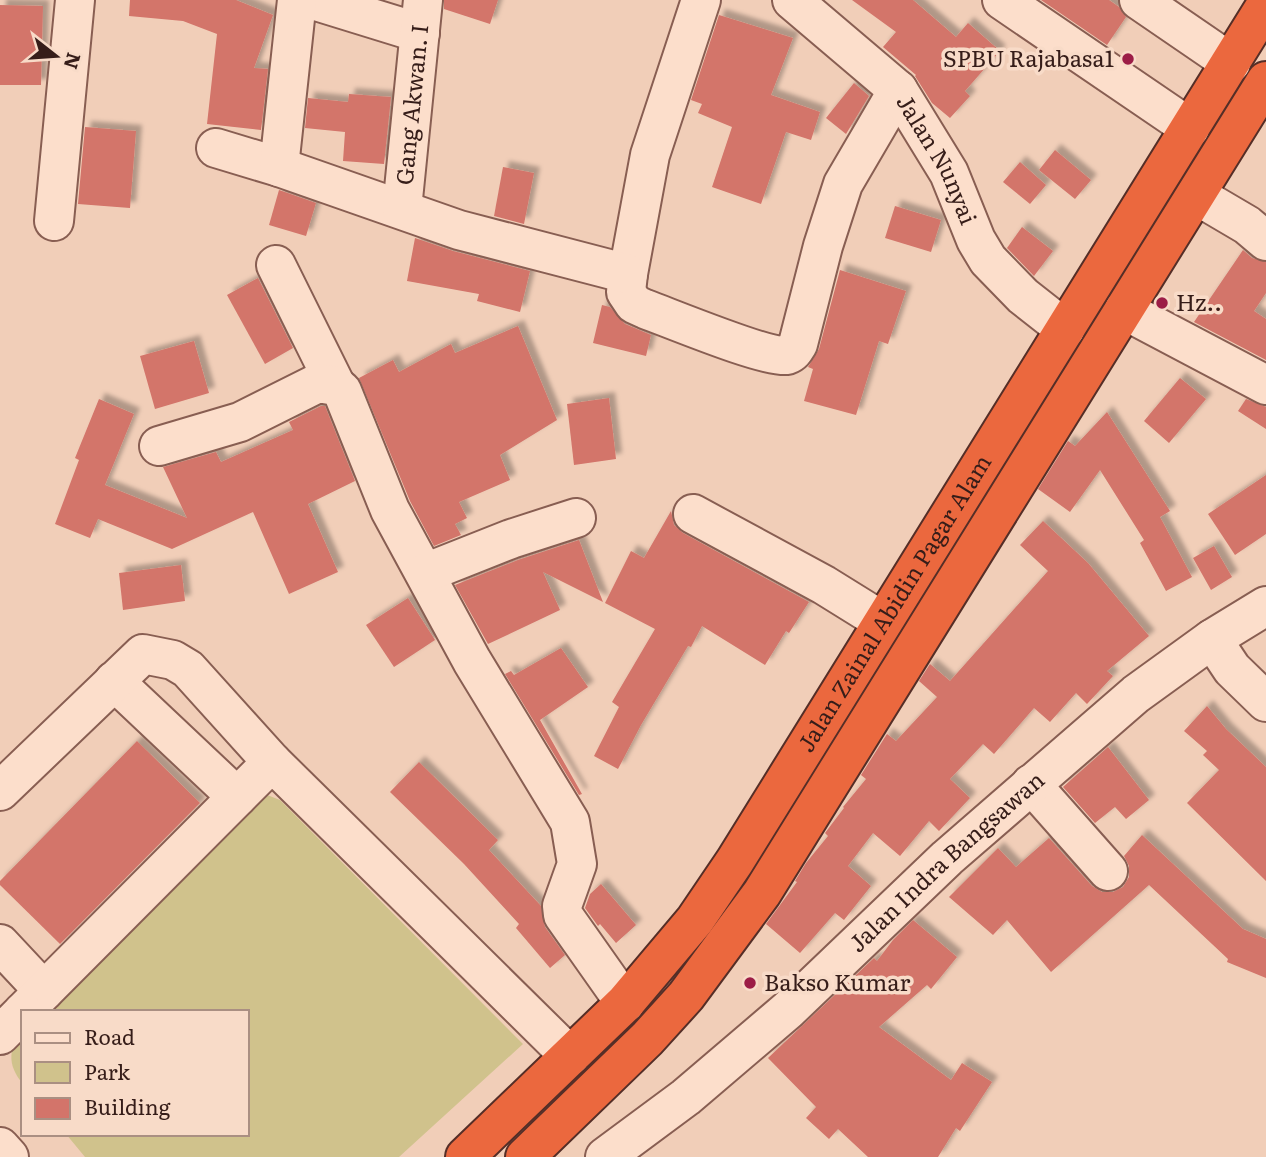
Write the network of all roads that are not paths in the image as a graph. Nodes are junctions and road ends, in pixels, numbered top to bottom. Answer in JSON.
{"nodes":[{"id":1,"x":75,"y":0,"type":"edge"},
{"id":2,"x":297,"y":0,"type":"edge"},
{"id":3,"x":313,"y":0,"type":"edge"},
{"id":4,"x":701,"y":0,"type":"edge"},
{"id":5,"x":792,"y":0,"type":"edge"},
{"id":6,"x":1002,"y":0,"type":"edge"},
{"id":7,"x":1139,"y":0,"type":"edge"},
{"id":8,"x":1266,"y":5,"type":"edge"},
{"id":9,"x":421,"y":17,"type":"edge"},
{"id":10,"x":1231,"y":62,"type":"junction"},
{"id":11,"x":898,"y":90,"type":"junction"},
{"id":12,"x":1263,"y":96,"type":"edge"},
{"id":13,"x":1190,"y":128,"type":"junction"},
{"id":14,"x":216,"y":148,"type":"dead end"},
{"id":15,"x":279,"y":167,"type":"junction"},
{"id":16,"x":1196,"y":195,"type":"junction"},
{"id":17,"x":402,"y":209,"type":"junction"},
{"id":18,"x":54,"y":221,"type":"dead end"},
{"id":19,"x":1266,"y":241,"type":"edge"},
{"id":20,"x":276,"y":265,"type":"dead end"},
{"id":21,"x":628,"y":274,"type":"junction"},
{"id":22,"x":1124,"y":310,"type":"junction"},
{"id":23,"x":1065,"y":329,"type":"junction"},
{"id":24,"x":1266,"y":385,"type":"edge"},
{"id":25,"x":336,"y":386,"type":"junction"},
{"id":26,"x":159,"y":446,"type":"dead end"},
{"id":27,"x":693,"y":514,"type":"dead end"},
{"id":28,"x":576,"y":518,"type":"dead end"},
{"id":29,"x":425,"y":573,"type":"junction"},
{"id":30,"x":1266,"y":606,"type":"edge"},
{"id":31,"x":882,"y":621,"type":"junction"},
{"id":32,"x":1222,"y":633,"type":"junction"},
{"id":33,"x":1266,"y":666,"type":"edge"},
{"id":34,"x":114,"y":681,"type":"junction"},
{"id":35,"x":1266,"y":702,"type":"edge"},
{"id":36,"x":272,"y":762,"type":"junction"},
{"id":37,"x":1031,"y":784,"type":"junction"},
{"id":38,"x":0,"y":790,"type":"edge"},
{"id":39,"x":237,"y":797,"type":"junction"},
{"id":40,"x":1108,"y":871,"type":"dead end"},
{"id":41,"x":0,"y":944,"type":"edge"},
{"id":42,"x":625,"y":1003,"type":"junction"},
{"id":43,"x":30,"y":1005,"type":"edge"},
{"id":44,"x":21,"y":1014,"type":"edge"},
{"id":45,"x":0,"y":1035,"type":"edge"},
{"id":46,"x":570,"y":1056,"type":"junction"},
{"id":47,"x":0,"y":1147,"type":"edge"},
{"id":48,"x":9,"y":1157,"type":"edge"},
{"id":49,"x":465,"y":1157,"type":"edge"},
{"id":50,"x":525,"y":1157,"type":"edge"},
{"id":51,"x":605,"y":1157,"type":"edge"}],
"edges":[{"from":1,"to":18,"type":"street"},
{"from":2,"to":15,"type":"street"},
{"from":3,"to":9,"type":"street"},
{"from":4,"to":21,"type":"street"},
{"from":5,"to":11,"type":"street","name":"Jalan Nunyai"},
{"from":6,"to":13,"type":"street"},
{"from":7,"to":10,"type":"street"},
{"from":8,"to":10,"type":"highway","name":"Jalan Zainal Abidin Pagar Alam"},
{"from":9,"to":17,"type":"street","name":"Gang Akwan. I"},
{"from":10,"to":13,"type":"highway","name":"Jalan Zainal Abidin Pagar Alam"},
{"from":11,"to":21,"type":"street"},
{"from":11,"to":23,"type":"street","name":"Jalan Nunyai"},
{"from":12,"to":16,"type":"highway","name":"Jalan Zainal Abidin Pagar Alam"},
{"from":13,"to":23,"type":"highway","name":"Jalan Zainal Abidin Pagar Alam"},
{"from":14,"to":15,"type":"street"},
{"from":15,"to":17,"type":"street"},
{"from":16,"to":19,"type":"street"},
{"from":16,"to":22,"type":"highway","name":"Jalan Zainal Abidin Pagar Alam"},
{"from":17,"to":21,"type":"street"},
{"from":20,"to":25,"type":"street"},
{"from":22,"to":24,"type":"street"},
{"from":22,"to":50,"type":"highway","name":"Jalan Zainal Abidin Pagar Alam"},
{"from":23,"to":31,"type":"highway","name":"Jalan Zainal Abidin Pagar Alam"},
{"from":25,"to":26,"type":"street"},
{"from":25,"to":29,"type":"street"},
{"from":27,"to":31,"type":"street"},
{"from":28,"to":29,"type":"street"},
{"from":29,"to":42,"type":"street"},
{"from":30,"to":32,"type":"street","name":"Jalan Indra Bangsawan"},
{"from":31,"to":42,"type":"highway","name":"Jalan Zainal Abidin Pagar Alam"},
{"from":32,"to":33,"type":"street"},
{"from":32,"to":35,"type":"street"},
{"from":32,"to":37,"type":"street","name":"Jalan Indra Bangsawan"},
{"from":34,"to":36,"type":"street"},
{"from":34,"to":38,"type":"street"},
{"from":34,"to":39,"type":"street"},
{"from":36,"to":39,"type":"street"},
{"from":36,"to":46,"type":"street"},
{"from":37,"to":40,"type":"street"},
{"from":37,"to":51,"type":"street","name":"Jalan Indra Bangsawan"},
{"from":39,"to":43,"type":"street"},
{"from":41,"to":43,"type":"street"},
{"from":42,"to":46,"type":"highway","name":"Jalan Zainal Abidin Pagar Alam"},
{"from":44,"to":45,"type":"street"},
{"from":46,"to":49,"type":"highway","name":"Jalan Zainal Abidin Pagar Alam"},
{"from":47,"to":48,"type":"street"}]}
